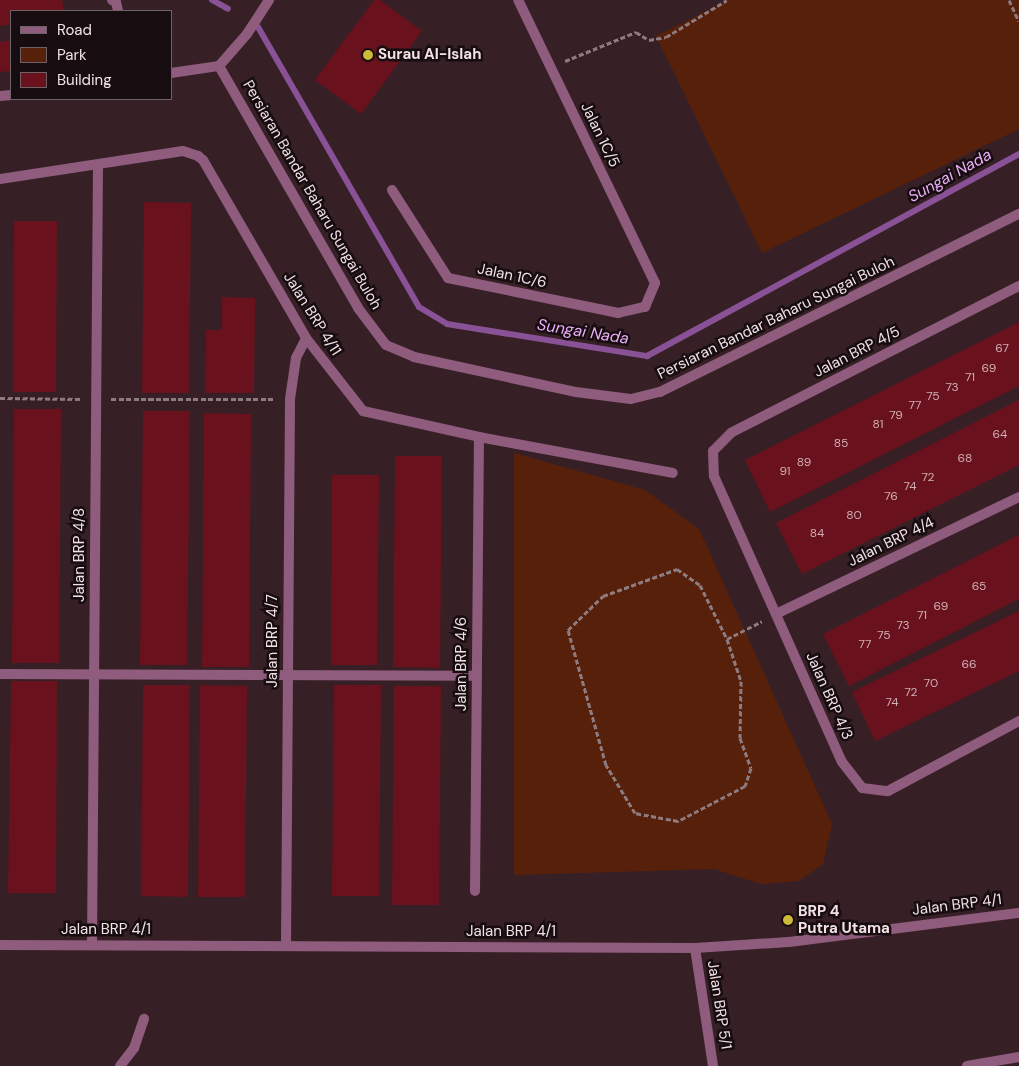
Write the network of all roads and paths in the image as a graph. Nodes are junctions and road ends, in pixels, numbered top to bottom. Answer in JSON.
{"nodes":[{"id":1,"x":268,"y":0,"type":"edge"},
{"id":2,"x":518,"y":0,"type":"edge"},
{"id":3,"x":727,"y":0,"type":"edge"},
{"id":4,"x":1009,"y":0,"type":"edge"},
{"id":5,"x":719,"y":2,"type":"edge"},
{"id":6,"x":1019,"y":21,"type":"edge"},
{"id":7,"x":219,"y":66,"type":"junction"},
{"id":8,"x":550,"y":66,"type":"junction"},
{"id":9,"x":172,"y":73,"type":"edge"},
{"id":10,"x":98,"y":165,"type":"junction"},
{"id":11,"x":0,"y":179,"type":"edge"},
{"id":12,"x":392,"y":190,"type":"dead end"},
{"id":13,"x":1019,"y":214,"type":"edge"},
{"id":14,"x":655,"y":282,"type":"joint"},
{"id":15,"x":1019,"y":286,"type":"edge"},
{"id":16,"x":306,"y":338,"type":"junction"},
{"id":17,"x":0,"y":398,"type":"edge"},
{"id":18,"x":96,"y":399,"type":"junction"},
{"id":19,"x":290,"y":399,"type":"junction"},
{"id":20,"x":478,"y":437,"type":"junction"},
{"id":21,"x":713,"y":451,"type":"joint"},
{"id":22,"x":673,"y":472,"type":"dead end"},
{"id":23,"x":1019,"y":497,"type":"edge"},
{"id":24,"x":776,"y":614,"type":"junction"},
{"id":25,"x":727,"y":639,"type":"junction"},
{"id":26,"x":0,"y":674,"type":"edge"},
{"id":27,"x":94,"y":675,"type":"junction"},
{"id":28,"x":288,"y":676,"type":"junction"},
{"id":29,"x":477,"y":676,"type":"junction"},
{"id":30,"x":1019,"y":720,"type":"edge"},
{"id":31,"x":475,"y":892,"type":"dead end"},
{"id":32,"x":1019,"y":913,"type":"edge"},
{"id":33,"x":0,"y":945,"type":"edge"},
{"id":34,"x":92,"y":946,"type":"junction"},
{"id":35,"x":286,"y":946,"type":"junction"},
{"id":36,"x":695,"y":948,"type":"junction"},
{"id":37,"x":144,"y":1019,"type":"dead end"},
{"id":38,"x":1019,"y":1057,"type":"edge"},
{"id":39,"x":120,"y":1066,"type":"edge"},
{"id":40,"x":713,"y":1066,"type":"edge"},
{"id":41,"x":967,"y":1066,"type":"edge"}],
"edges":[{"from":1,"to":7,"type":"street"},
{"from":2,"to":8,"type":"street","name":"Jalan 1C/5"},
{"from":3,"to":5,"type":"path"},
{"from":4,"to":6,"type":"path"},
{"from":5,"to":8,"type":"path"},
{"from":7,"to":9,"type":"street"},
{"from":7,"to":13,"type":"street","name":"Persiaran Bandar Baharu Sungai Buloh"},
{"from":8,"to":14,"type":"street","name":"Jalan 1C/5"},
{"from":10,"to":11,"type":"street","name":"Jalan BRP 4/11"},
{"from":10,"to":16,"type":"street","name":"Jalan BRP 4/11"},
{"from":10,"to":18,"type":"street","name":"Jalan BRP 4/8"},
{"from":12,"to":14,"type":"street","name":"Jalan 1C/6"},
{"from":15,"to":21,"type":"street","name":"Jalan BRP 4/5"},
{"from":16,"to":19,"type":"street","name":"Jalan BRP 4/7"},
{"from":16,"to":20,"type":"street","name":"Jalan BRP 4/11"},
{"from":17,"to":18,"type":"path"},
{"from":18,"to":19,"type":"path"},
{"from":18,"to":27,"type":"street","name":"Jalan BRP 4/8"},
{"from":19,"to":28,"type":"street","name":"Jalan BRP 4/7"},
{"from":20,"to":22,"type":"street","name":"Jalan BRP 4/11"},
{"from":20,"to":29,"type":"street","name":"Jalan BRP 4/6"},
{"from":21,"to":24,"type":"street","name":"Jalan BRP 4/3"},
{"from":23,"to":24,"type":"street","name":"Jalan BRP 4/4"},
{"from":24,"to":25,"type":"path"},
{"from":24,"to":30,"type":"street","name":"Jalan BRP 4/3"},
{"from":25,"to":25,"type":"path"},
{"from":26,"to":27,"type":"street"},
{"from":27,"to":28,"type":"street"},
{"from":27,"to":34,"type":"street","name":"Jalan BRP 4/8"},
{"from":28,"to":29,"type":"street"},
{"from":28,"to":35,"type":"street","name":"Jalan BRP 4/7"},
{"from":29,"to":31,"type":"street","name":"Jalan BRP 4/6"},
{"from":32,"to":36,"type":"street","name":"Jalan BRP 4/1"},
{"from":33,"to":34,"type":"street","name":"Jalan BRP 4/1"},
{"from":34,"to":35,"type":"street","name":"Jalan BRP 4/1"},
{"from":35,"to":36,"type":"street","name":"Jalan BRP 4/1"},
{"from":36,"to":40,"type":"street","name":"Jalan BRP 5/1"},
{"from":37,"to":39,"type":"street"},
{"from":38,"to":41,"type":"street"}]}
